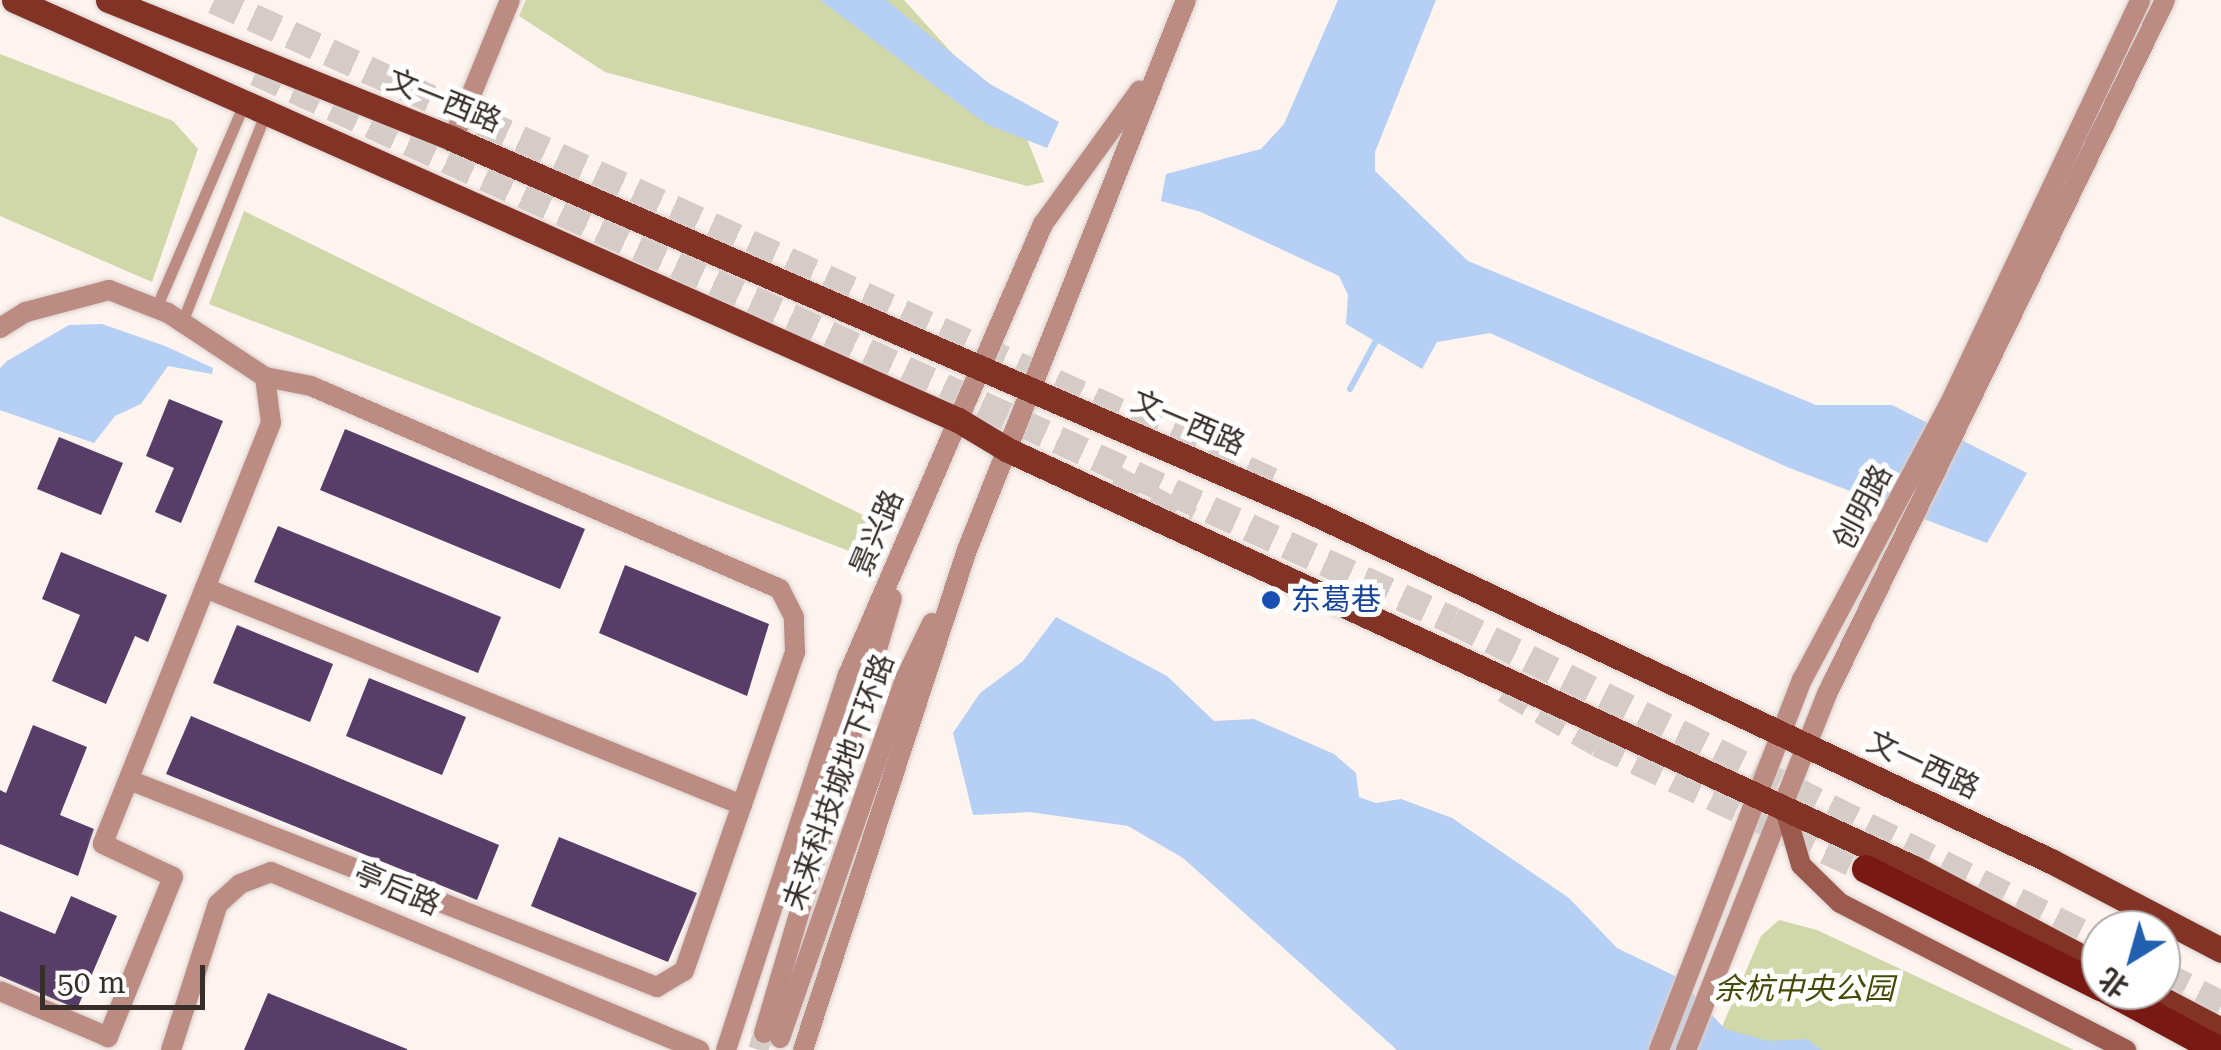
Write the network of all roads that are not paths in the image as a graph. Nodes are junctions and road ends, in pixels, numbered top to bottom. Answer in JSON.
{"nodes":[{"id":1,"x":14,"y":0,"type":"edge"},
{"id":2,"x":108,"y":0,"type":"edge"},
{"id":3,"x":510,"y":0,"type":"edge"},
{"id":4,"x":1186,"y":0,"type":"edge"},
{"id":5,"x":2140,"y":0,"type":"edge"},
{"id":6,"x":2165,"y":0,"type":"edge"},
{"id":7,"x":1153,"y":72,"type":"junction"},
{"id":8,"x":256,"y":105,"type":"junction"},
{"id":9,"x":452,"y":139,"type":"junction"},
{"id":10,"x":156,"y":308,"type":"junction"},
{"id":11,"x":182,"y":322,"type":"junction"},
{"id":12,"x":0,"y":328,"type":"edge"},
{"id":13,"x":981,"y":368,"type":"junction"},
{"id":14,"x":265,"y":377,"type":"junction"},
{"id":15,"x":1032,"y":390,"type":"junction"},
{"id":16,"x":1955,"y":411,"type":"junction"},
{"id":17,"x":958,"y":420,"type":"junction"},
{"id":18,"x":1008,"y":450,"type":"junction"},
{"id":19,"x":910,"y":534,"type":"junction"},
{"id":20,"x":967,"y":550,"type":"junction"},
{"id":21,"x":205,"y":588,"type":"junction"},
{"id":22,"x":1782,"y":734,"type":"junction"},
{"id":23,"x":1807,"y":746,"type":"junction"},
{"id":24,"x":129,"y":780,"type":"junction"},
{"id":25,"x":1772,"y":801,"type":"junction"},
{"id":26,"x":742,"y":804,"type":"junction"},
{"id":27,"x":1866,"y":869,"type":"tunnel mouth"},
{"id":28,"x":2221,"y":950,"type":"edge"},
{"id":29,"x":2081,"y":956,"type":"edge"},
{"id":30,"x":2081,"y":976,"type":"edge"},
{"id":31,"x":0,"y":991,"type":"edge"},
{"id":32,"x":2181,"y":1009,"type":"edge"},
{"id":33,"x":2144,"y":1010,"type":"edge"},
{"id":34,"x":2221,"y":1030,"type":"edge"},
{"id":35,"x":170,"y":1050,"type":"edge"},
{"id":36,"x":698,"y":1050,"type":"edge"},
{"id":37,"x":726,"y":1050,"type":"edge"},
{"id":38,"x":803,"y":1050,"type":"edge"},
{"id":39,"x":1659,"y":1050,"type":"edge"},
{"id":40,"x":1686,"y":1050,"type":"edge"},
{"id":41,"x":2126,"y":1050,"type":"edge"},
{"id":42,"x":2218,"y":1050,"type":"edge"}],
"edges":[{"from":1,"to":8,"type":"main road"},
{"from":2,"to":9,"type":"main road","name":"文一西路"},
{"from":3,"to":9,"type":"street"},
{"from":4,"to":7,"type":"street","name":"景兴路"},
{"from":5,"to":16,"type":"street","name":"创明路"},
{"from":6,"to":16,"type":"street","name":"创明路"},
{"from":7,"to":13,"type":"street","name":"景兴路"},
{"from":7,"to":15,"type":"street","name":"景兴路"},
{"from":8,"to":10,"type":"lane"},
{"from":8,"to":11,"type":"lane"},
{"from":8,"to":17,"type":"main road"},
{"from":9,"to":13,"type":"main road","name":"文一西路"},
{"from":10,"to":11,"type":"street"},
{"from":10,"to":12,"type":"street"},
{"from":11,"to":14,"type":"street"},
{"from":13,"to":15,"type":"main road","name":"文一西路"},
{"from":13,"to":17,"type":"street","name":"景兴路"},
{"from":14,"to":21,"type":"street"},
{"from":14,"to":26,"type":"street"},
{"from":15,"to":18,"type":"street","name":"景兴路"},
{"from":15,"to":22,"type":"main road","name":"文一西路"},
{"from":16,"to":22,"type":"street","name":"创明路"},
{"from":16,"to":23,"type":"street","name":"创明路"},
{"from":17,"to":18,"type":"main road"},
{"from":17,"to":19,"type":"street","name":"景兴路"},
{"from":18,"to":20,"type":"street","name":"景兴路"},
{"from":18,"to":25,"type":"main road"},
{"from":19,"to":20,"type":"street","name":"未来科技城地下环路"},
{"from":19,"to":37,"type":"street","name":"景兴路"},
{"from":20,"to":38,"type":"street","name":"景兴路"},
{"from":21,"to":24,"type":"street"},
{"from":21,"to":26,"type":"street"},
{"from":22,"to":23,"type":"main road","name":"文一西路"},
{"from":22,"to":25,"type":"street","name":"创明路"},
{"from":23,"to":25,"type":"street","name":"创明路"},
{"from":23,"to":28,"type":"main road","name":"文一西路"},
{"from":24,"to":26,"type":"street"},
{"from":24,"to":31,"type":"street"},
{"from":25,"to":29,"type":"main road"},
{"from":25,"to":39,"type":"street","name":"创明路"},
{"from":25,"to":40,"type":"street","name":"创明路"},
{"from":25,"to":41,"type":"main road"},
{"from":27,"to":30,"type":"highway"},
{"from":32,"to":34,"type":"main road"},
{"from":33,"to":42,"type":"highway"},
{"from":35,"to":36,"type":"street","name":"亭后路"}]}
